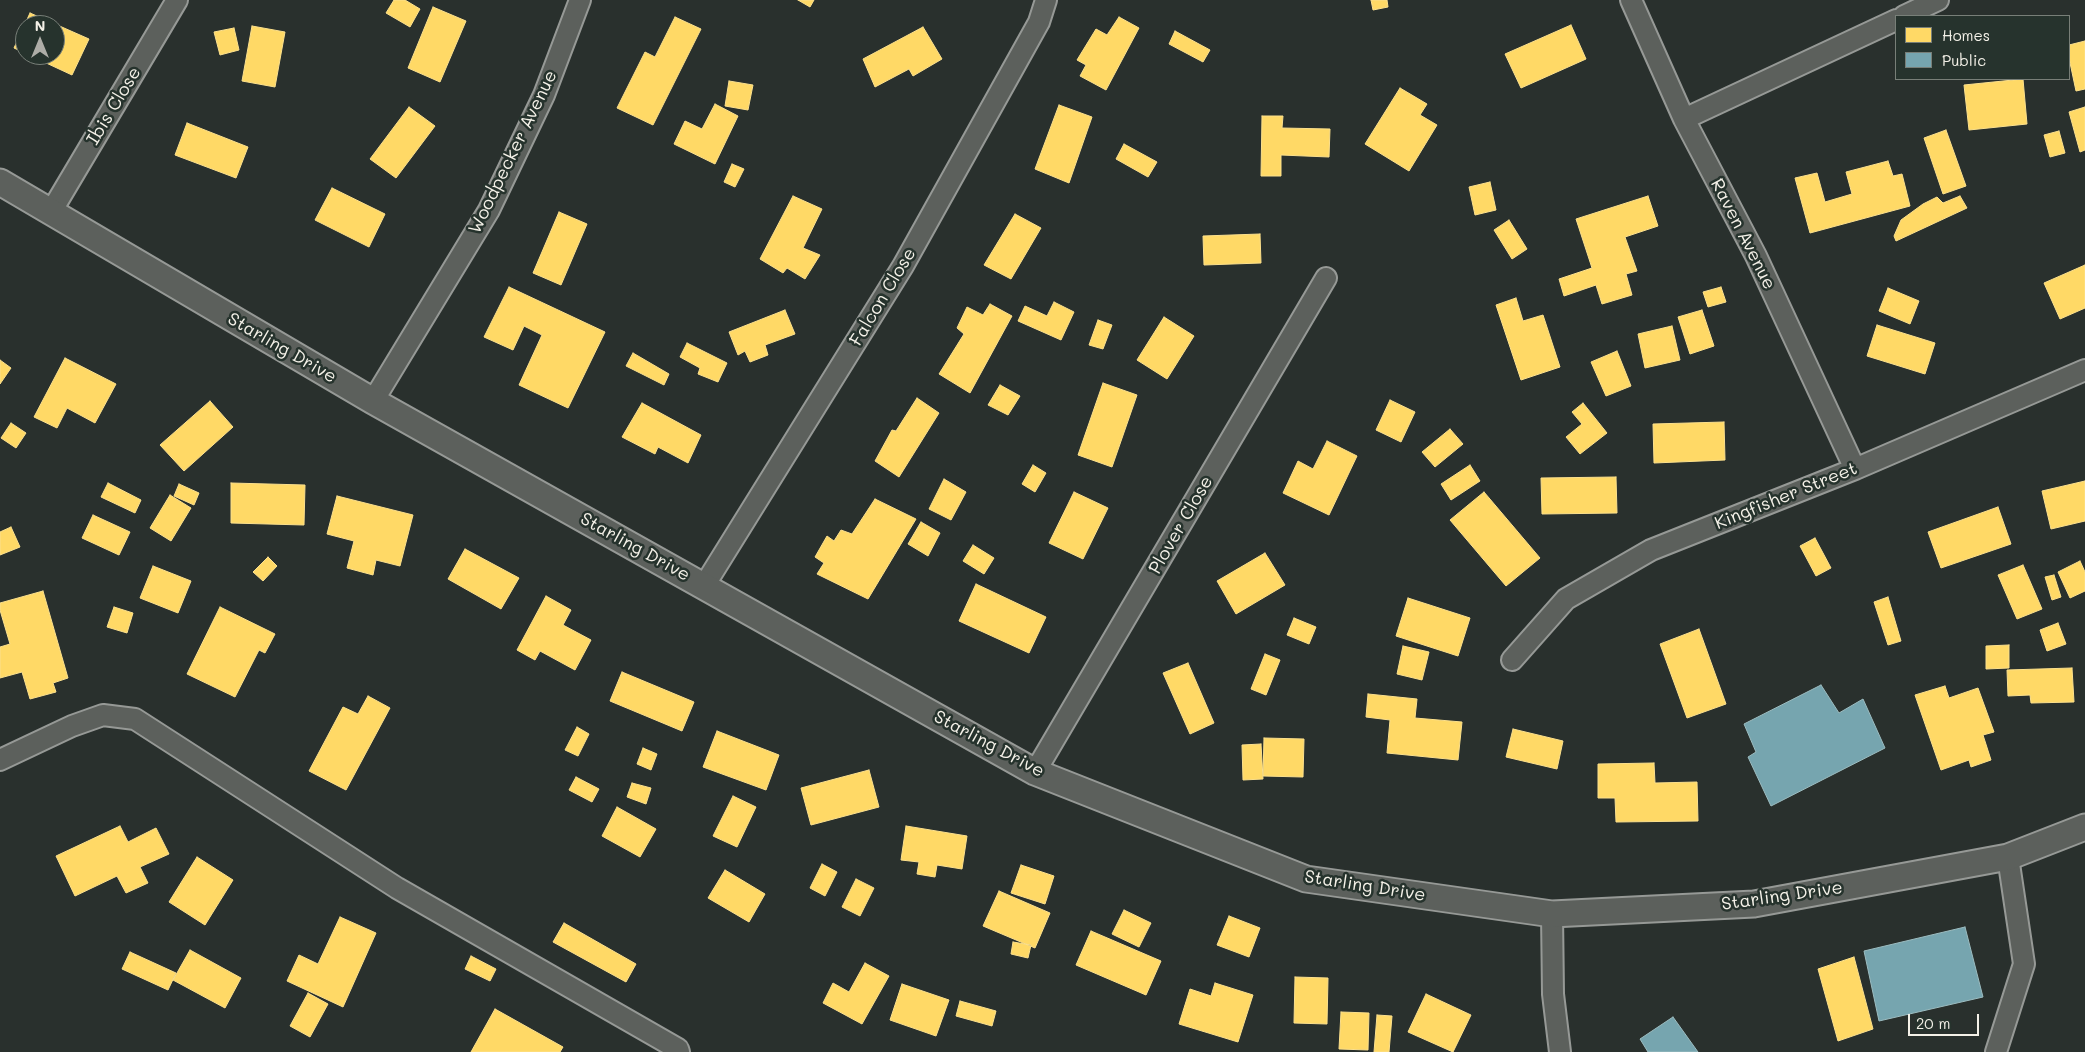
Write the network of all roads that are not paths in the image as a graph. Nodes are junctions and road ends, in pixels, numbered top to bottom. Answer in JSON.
{"nodes":[{"id":1,"x":176,"y":0,"type":"edge"},
{"id":2,"x":580,"y":0,"type":"edge"},
{"id":3,"x":1046,"y":0,"type":"edge"},
{"id":4,"x":1631,"y":0,"type":"edge"},
{"id":5,"x":1938,"y":0,"type":"edge"},
{"id":6,"x":1906,"y":15,"type":"edge"},
{"id":7,"x":1895,"y":20,"type":"edge"},
{"id":8,"x":1684,"y":119,"type":"junction"},
{"id":9,"x":0,"y":182,"type":"edge"},
{"id":10,"x":51,"y":212,"type":"junction"},
{"id":11,"x":1326,"y":278,"type":"dead end"},
{"id":12,"x":2085,"y":370,"type":"edge"},
{"id":13,"x":373,"y":401,"type":"junction"},
{"id":14,"x":1855,"y":469,"type":"junction"},
{"id":15,"x":704,"y":586,"type":"junction"},
{"id":16,"x":1512,"y":660,"type":"dead end"},
{"id":17,"x":0,"y":760,"type":"edge"},
{"id":18,"x":1036,"y":772,"type":"junction"},
{"id":19,"x":2085,"y":827,"type":"edge"},
{"id":20,"x":2008,"y":857,"type":"junction"},
{"id":21,"x":1552,"y":914,"type":"junction"},
{"id":22,"x":679,"y":1052,"type":"edge"},
{"id":23,"x":1560,"y":1052,"type":"edge"},
{"id":24,"x":1996,"y":1052,"type":"edge"}],
"edges":[{"from":1,"to":10,"type":"street","name":"Ibis Close"},
{"from":2,"to":13,"type":"street","name":"Woodpecker Avenue"},
{"from":3,"to":15,"type":"street","name":"Falcon Close"},
{"from":4,"to":8,"type":"street","name":"Raven Avenue"},
{"from":5,"to":6,"type":"street"},
{"from":7,"to":8,"type":"street"},
{"from":8,"to":14,"type":"street","name":"Raven Avenue"},
{"from":9,"to":10,"type":"street","name":"Starling Drive"},
{"from":10,"to":13,"type":"street","name":"Starling Drive"},
{"from":11,"to":18,"type":"street","name":"Plover Close"},
{"from":12,"to":14,"type":"street","name":"Kingfisher Street"},
{"from":13,"to":15,"type":"street","name":"Starling Drive"},
{"from":14,"to":16,"type":"street","name":"Kingfisher Street"},
{"from":15,"to":18,"type":"street","name":"Starling Drive"},
{"from":17,"to":22,"type":"street"},
{"from":18,"to":21,"type":"street","name":"Starling Drive"},
{"from":19,"to":20,"type":"street","name":"Starling Drive"},
{"from":20,"to":21,"type":"street","name":"Starling Drive"},
{"from":20,"to":24,"type":"street"},
{"from":21,"to":23,"type":"street"}]}
